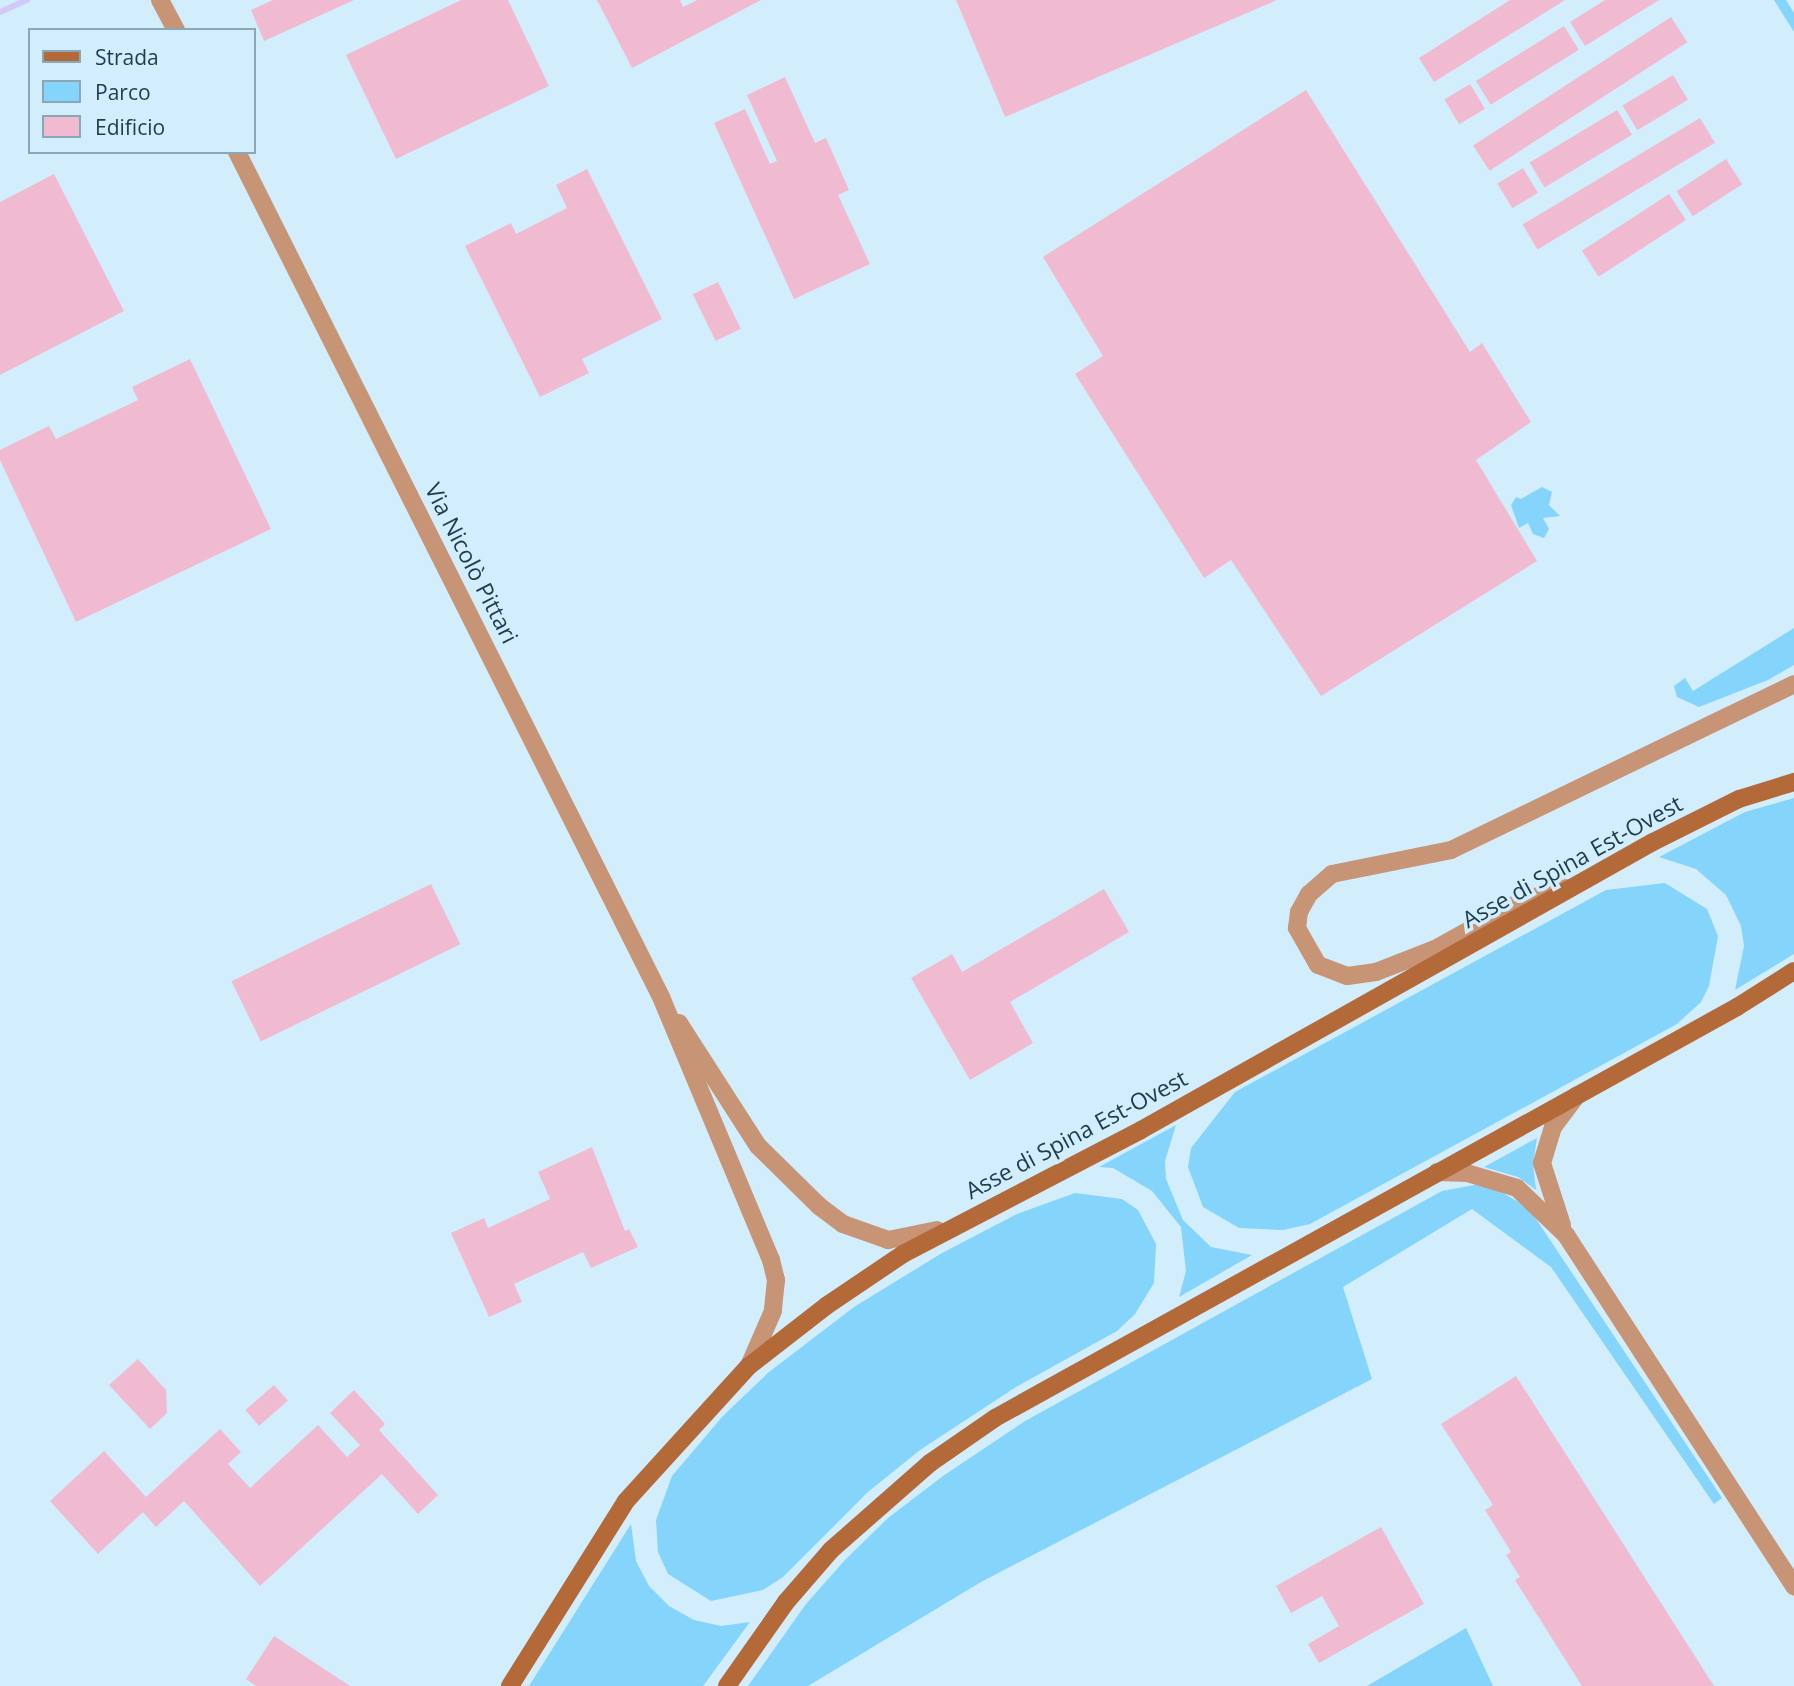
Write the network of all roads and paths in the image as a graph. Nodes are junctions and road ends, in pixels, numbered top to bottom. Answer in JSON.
{"nodes":[{"id":1,"x":160,"y":0,"type":"edge"},
{"id":2,"x":174,"y":26,"type":"edge"},
{"id":3,"x":238,"y":154,"type":"edge"},
{"id":4,"x":1794,"y":684,"type":"edge"},
{"id":5,"x":1794,"y":782,"type":"edge"},
{"id":6,"x":1582,"y":883,"type":"junction"},
{"id":7,"x":1794,"y":971,"type":"edge"},
{"id":8,"x":661,"y":997,"type":"junction"},
{"id":9,"x":1577,"y":1094,"type":"junction"},
{"id":10,"x":1437,"y":1172,"type":"junction"},
{"id":11,"x":970,"y":1218,"type":"junction"},
{"id":12,"x":1566,"y":1235,"type":"junction"},
{"id":13,"x":749,"y":1366,"type":"junction"},
{"id":14,"x":1794,"y":1586,"type":"edge"},
{"id":15,"x":510,"y":1686,"type":"edge"},
{"id":16,"x":727,"y":1686,"type":"edge"}],
"edges":[{"from":1,"to":2,"type":"street"},
{"from":3,"to":8,"type":"street","name":"Via Nicolò Pittari"},
{"from":4,"to":6,"type":"street"},
{"from":5,"to":6,"type":"main road","name":"Asse di Spina Est-Ovest"},
{"from":6,"to":11,"type":"main road","name":"Asse di Spina Est-Ovest"},
{"from":7,"to":9,"type":"main road"},
{"from":8,"to":11,"type":"street"},
{"from":8,"to":13,"type":"street"},
{"from":9,"to":10,"type":"main road"},
{"from":9,"to":12,"type":"street"},
{"from":10,"to":12,"type":"street"},
{"from":10,"to":16,"type":"main road"},
{"from":11,"to":13,"type":"main road","name":"Asse di Spina Est-Ovest"},
{"from":12,"to":14,"type":"street"},
{"from":13,"to":15,"type":"main road","name":"Asse di Spina Est-Ovest"}]}
